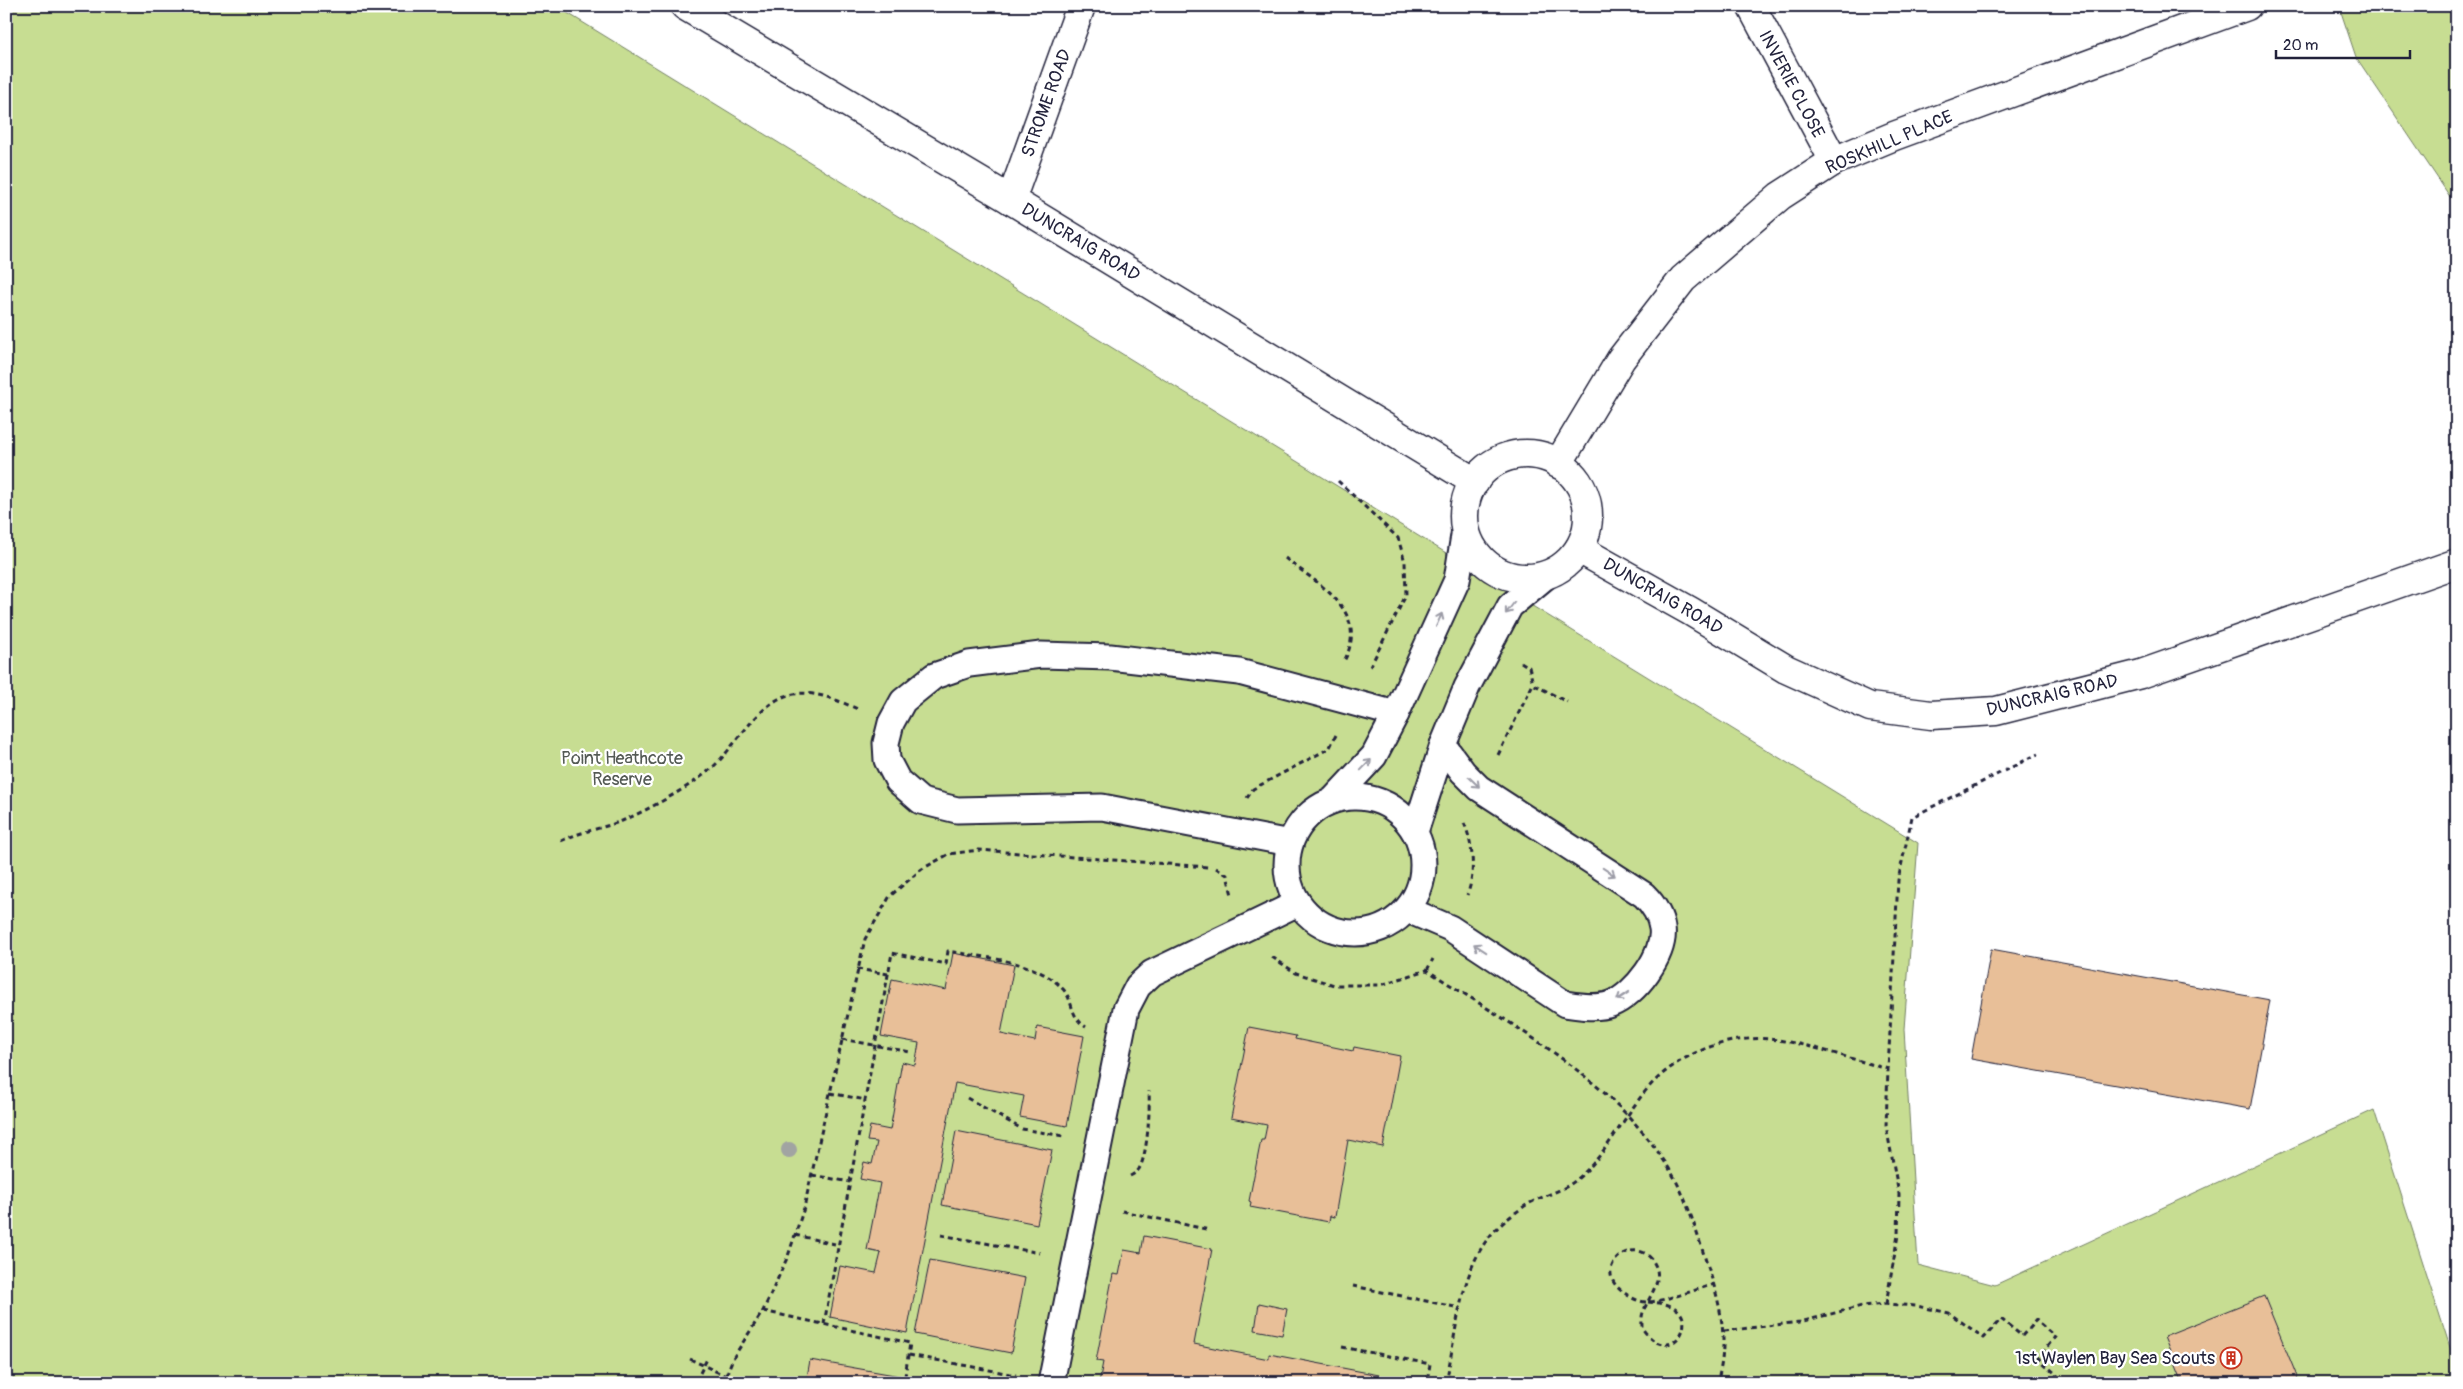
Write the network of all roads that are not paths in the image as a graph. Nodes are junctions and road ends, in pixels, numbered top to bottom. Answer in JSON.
{"nodes":[{"id":1,"x":684,"y":6,"type":"edge"},
{"id":2,"x":1081,"y":6,"type":"edge"},
{"id":3,"x":1751,"y":6,"type":"edge"},
{"id":4,"x":2247,"y":6,"type":"edge"},
{"id":5,"x":1834,"y":161,"type":"junction"},
{"id":6,"x":1011,"y":200,"type":"junction"},
{"id":7,"x":1558,"y":464,"type":"junction"},
{"id":8,"x":1475,"y":482,"type":"junction"},
{"id":9,"x":1465,"y":529,"type":"junction"},
{"id":10,"x":1579,"y":548,"type":"junction"},
{"id":11,"x":2457,"y":564,"type":"edge"},
{"id":12,"x":1546,"y":576,"type":"junction"},
{"id":13,"x":1396,"y":714,"type":"junction"},
{"id":14,"x":1443,"y":745,"type":"junction"},
{"id":15,"x":1333,"y":800,"type":"junction"},
{"id":16,"x":1415,"y":832,"type":"junction"},
{"id":17,"x":1290,"y":843,"type":"junction"},
{"id":18,"x":1298,"y":903,"type":"junction"},
{"id":19,"x":1408,"y":910,"type":"junction"},
{"id":20,"x":1051,"y":1383,"type":"edge"}],
"edges":[{"from":1,"to":6,"type":"street","name":"DUNCRAIG ROAD"},
{"from":2,"to":6,"type":"street","name":"STROME ROAD"},
{"from":3,"to":5,"type":"street","name":"INVERIE CLOSE"},
{"from":4,"to":5,"type":"street","name":"ROSKHILL PLACE"},
{"from":5,"to":7,"type":"street","name":"ROSKHILL PLACE"},
{"from":6,"to":8,"type":"street","name":"DUNCRAIG ROAD"},
{"from":7,"to":8,"type":"street"},
{"from":7,"to":10,"type":"street"},
{"from":8,"to":9,"type":"street"},
{"from":9,"to":12,"type":"street"},
{"from":13,"to":9,"type":"lane","one_way":true},
{"from":10,"to":11,"type":"street","name":"DUNCRAIG ROAD"},
{"from":10,"to":12,"type":"street"},
{"from":12,"to":14,"type":"lane","one_way":true},
{"from":15,"to":13,"type":"lane","one_way":true},
{"from":13,"to":17,"type":"lane"},
{"from":14,"to":16,"type":"lane"},
{"from":14,"to":19,"type":"lane","one_way":true},
{"from":15,"to":16,"type":"lane"},
{"from":15,"to":17,"type":"lane"},
{"from":16,"to":19,"type":"lane"},
{"from":17,"to":18,"type":"lane"},
{"from":18,"to":19,"type":"lane"},
{"from":18,"to":20,"type":"lane"}]}
